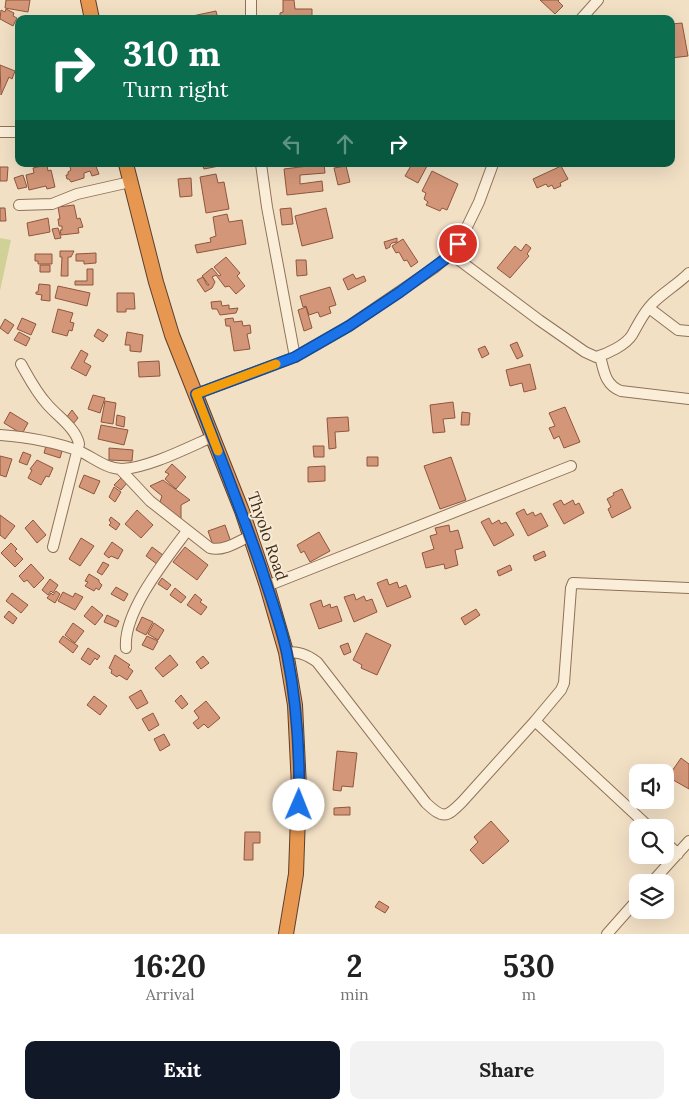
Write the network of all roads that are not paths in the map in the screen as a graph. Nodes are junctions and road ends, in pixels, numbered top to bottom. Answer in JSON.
{"nodes":[{"id":1,"x":88,"y":0,"type":"edge"},
{"id":2,"x":251,"y":0,"type":"edge"},
{"id":3,"x":598,"y":0,"type":"edge"},
{"id":4,"x":91,"y":15,"type":"edge"},
{"id":5,"x":251,"y":15,"type":"edge"},
{"id":6,"x":585,"y":15,"type":"edge"},
{"id":7,"x":0,"y":132,"type":"edge"},
{"id":8,"x":15,"y":132,"type":"edge"},
{"id":9,"x":127,"y":167,"type":"edge"},
{"id":10,"x":262,"y":167,"type":"edge"},
{"id":11,"x":491,"y":167,"type":"edge"},
{"id":12,"x":130,"y":182,"type":"junction"},
{"id":13,"x":19,"y":205,"type":"dead end"},
{"id":14,"x":452,"y":254,"type":"junction"},
{"id":15,"x":689,"y":273,"type":"edge"},
{"id":16,"x":649,"y":308,"type":"junction"},
{"id":17,"x":689,"y":331,"type":"edge"},
{"id":18,"x":600,"y":356,"type":"junction"},
{"id":19,"x":295,"y":357,"type":"junction"},
{"id":20,"x":21,"y":364,"type":"dead end"},
{"id":21,"x":196,"y":394,"type":"junction"},
{"id":22,"x":689,"y":399,"type":"edge"},
{"id":23,"x":0,"y":435,"type":"edge"},
{"id":24,"x":212,"y":438,"type":"junction"},
{"id":25,"x":78,"y":451,"type":"junction"},
{"id":26,"x":571,"y":466,"type":"dead end"},
{"id":27,"x":120,"y":469,"type":"junction"},
{"id":28,"x":187,"y":531,"type":"junction"},
{"id":29,"x":250,"y":536,"type":"junction"},
{"id":30,"x":53,"y":547,"type":"dead end"},
{"id":31,"x":267,"y":586,"type":"junction"},
{"id":32,"x":689,"y":588,"type":"edge"},
{"id":33,"x":126,"y":648,"type":"dead end"},
{"id":34,"x":286,"y":652,"type":"junction"},
{"id":35,"x":535,"y":721,"type":"junction"},
{"id":36,"x":640,"y":819,"type":"edge"},
{"id":37,"x":689,"y":842,"type":"edge"},
{"id":38,"x":674,"y":850,"type":"edge"},
{"id":39,"x":678,"y":854,"type":"junction"},
{"id":40,"x":659,"y":874,"type":"edge"},
{"id":41,"x":629,"y":909,"type":"edge"},
{"id":42,"x":286,"y":934,"type":"edge"},
{"id":43,"x":607,"y":934,"type":"edge"}],
"edges":[{"from":1,"to":4,"type":"highway"},
{"from":2,"to":5,"type":"street"},
{"from":3,"to":6,"type":"street"},
{"from":7,"to":8,"type":"street"},
{"from":9,"to":12,"type":"highway","name":"Thyolo Road"},
{"from":10,"to":19,"type":"street"},
{"from":11,"to":14,"type":"street"},
{"from":12,"to":13,"type":"street"},
{"from":12,"to":21,"type":"highway","name":"Thyolo Road"},
{"from":14,"to":18,"type":"street"},
{"from":14,"to":19,"type":"street"},
{"from":15,"to":16,"type":"street"},
{"from":16,"to":17,"type":"street"},
{"from":16,"to":18,"type":"street"},
{"from":18,"to":22,"type":"street"},
{"from":19,"to":21,"type":"street"},
{"from":20,"to":25,"type":"street"},
{"from":21,"to":24,"type":"highway","name":"Thyolo Road"},
{"from":23,"to":25,"type":"street"},
{"from":24,"to":27,"type":"street"},
{"from":24,"to":29,"type":"highway","name":"Thyolo Road"},
{"from":25,"to":27,"type":"street"},
{"from":25,"to":30,"type":"street"},
{"from":26,"to":31,"type":"street"},
{"from":27,"to":28,"type":"street"},
{"from":28,"to":29,"type":"street"},
{"from":28,"to":33,"type":"street"},
{"from":29,"to":31,"type":"highway","name":"Thyolo Road"},
{"from":31,"to":34,"type":"highway","name":"Thyolo Road"},
{"from":32,"to":35,"type":"street"},
{"from":34,"to":35,"type":"street"},
{"from":34,"to":42,"type":"highway","name":"Thyolo Road"},
{"from":35,"to":36,"type":"street"},
{"from":37,"to":39,"type":"street"},
{"from":38,"to":39,"type":"street"},
{"from":39,"to":40,"type":"street"},
{"from":41,"to":43,"type":"street"}]}
